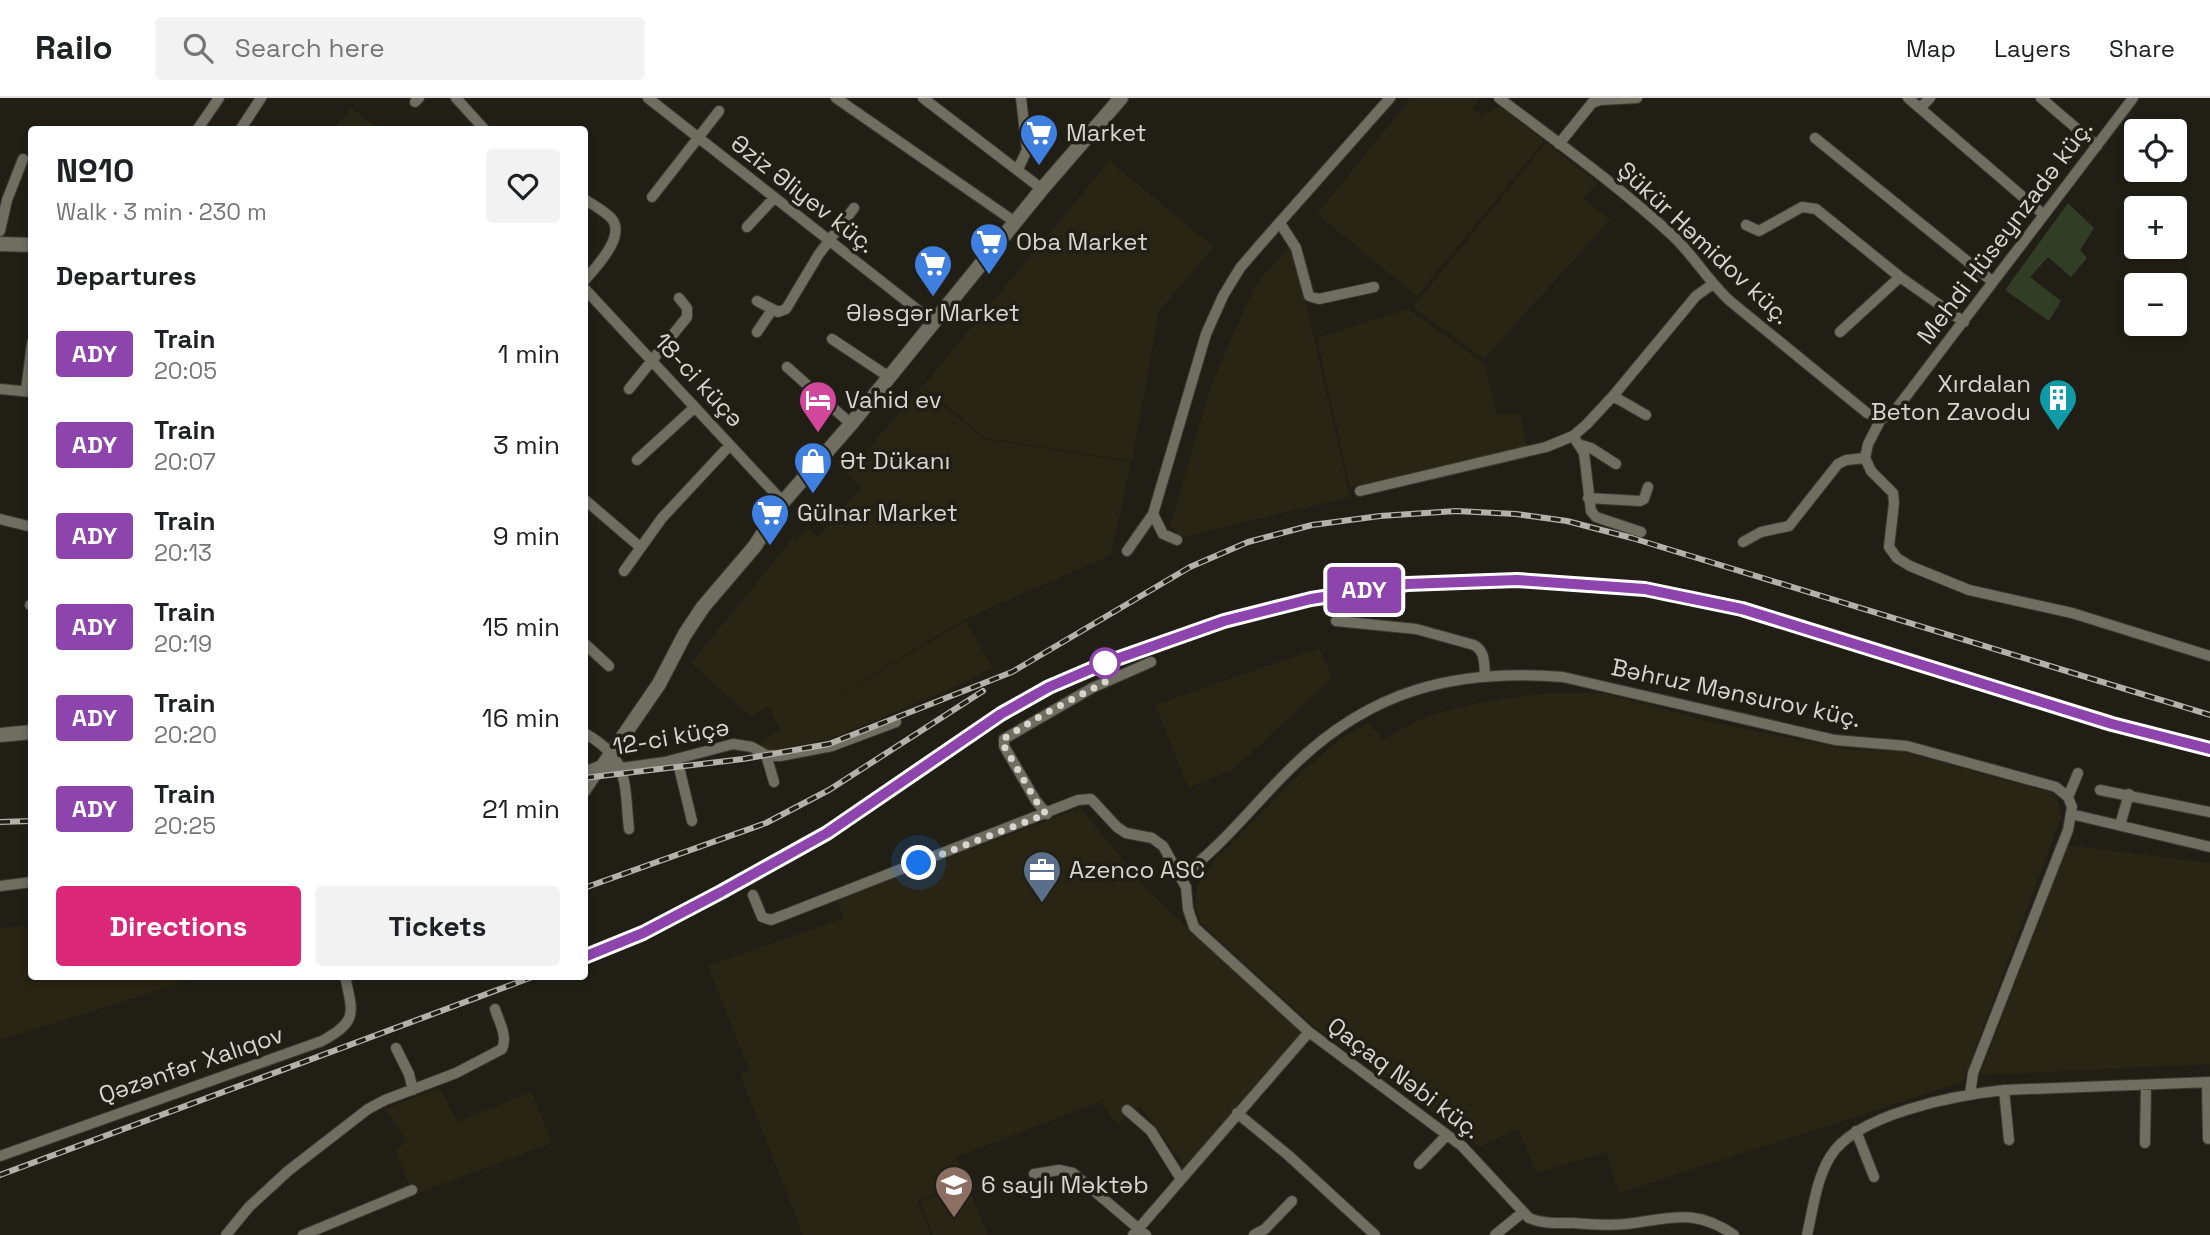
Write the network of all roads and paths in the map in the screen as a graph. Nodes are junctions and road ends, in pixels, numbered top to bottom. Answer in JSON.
{"nodes":[{"id":1,"x":261,"y":98,"type":"edge"},
{"id":2,"x":456,"y":98,"type":"edge"},
{"id":3,"x":648,"y":98,"type":"edge"},
{"id":4,"x":836,"y":98,"type":"edge"},
{"id":5,"x":923,"y":98,"type":"edge"},
{"id":6,"x":1021,"y":98,"type":"edge"},
{"id":7,"x":1121,"y":98,"type":"edge"},
{"id":8,"x":1390,"y":98,"type":"edge"},
{"id":9,"x":1499,"y":98,"type":"edge"},
{"id":10,"x":1637,"y":98,"type":"edge"},
{"id":11,"x":1908,"y":98,"type":"edge"},
{"id":12,"x":1930,"y":98,"type":"edge"},
{"id":13,"x":2041,"y":98,"type":"edge"},
{"id":14,"x":2133,"y":98,"type":"edge"},
{"id":15,"x":217,"y":99,"type":"edge"},
{"id":16,"x":665,"y":103,"type":"edge"},
{"id":17,"x":1920,"y":108,"type":"junction"},
{"id":18,"x":719,"y":111,"type":"dead end"},
{"id":19,"x":200,"y":126,"type":"edge"},
{"id":20,"x":243,"y":126,"type":"edge"},
{"id":21,"x":481,"y":126,"type":"edge"},
{"id":22,"x":699,"y":138,"type":"junction"},
{"id":23,"x":1815,"y":138,"type":"dead end"},
{"id":24,"x":1559,"y":144,"type":"junction"},
{"id":25,"x":2097,"y":146,"type":"junction"},
{"id":26,"x":23,"y":159,"type":"dead end"},
{"id":27,"x":1018,"y":169,"type":"junction"},
{"id":28,"x":1042,"y":189,"type":"junction"},
{"id":29,"x":652,"y":197,"type":"dead end"},
{"id":30,"x":774,"y":198,"type":"junction"},
{"id":31,"x":588,"y":203,"type":"edge"},
{"id":32,"x":854,"y":208,"type":"dead end"},
{"id":33,"x":2044,"y":215,"type":"junction"},
{"id":34,"x":1015,"y":222,"type":"junction"},
{"id":35,"x":1280,"y":223,"type":"junction"},
{"id":36,"x":1746,"y":225,"type":"dead end"},
{"id":37,"x":747,"y":227,"type":"dead end"},
{"id":38,"x":0,"y":231,"type":"edge"},
{"id":39,"x":829,"y":241,"type":"junction"},
{"id":40,"x":0,"y":244,"type":"edge"},
{"id":41,"x":28,"y":246,"type":"edge"},
{"id":42,"x":588,"y":276,"type":"edge"},
{"id":43,"x":1900,"y":277,"type":"junction"},
{"id":44,"x":1993,"y":282,"type":"junction"},
{"id":45,"x":1713,"y":284,"type":"junction"},
{"id":46,"x":1374,"y":287,"type":"dead end"},
{"id":47,"x":588,"y":292,"type":"edge"},
{"id":48,"x":679,"y":298,"type":"dead end"},
{"id":49,"x":757,"y":301,"type":"dead end"},
{"id":50,"x":772,"y":310,"type":"junction"},
{"id":51,"x":933,"y":322,"type":"junction"},
{"id":52,"x":1964,"y":322,"type":"junction"},
{"id":53,"x":757,"y":332,"type":"dead end"},
{"id":54,"x":1840,"y":332,"type":"dead end"},
{"id":55,"x":832,"y":339,"type":"dead end"},
{"id":56,"x":651,"y":359,"type":"junction"},
{"id":57,"x":787,"y":367,"type":"dead end"},
{"id":58,"x":889,"y":377,"type":"junction"},
{"id":59,"x":629,"y":389,"type":"dead end"},
{"id":60,"x":0,"y":390,"type":"edge"},
{"id":61,"x":28,"y":392,"type":"edge"},
{"id":62,"x":1613,"y":396,"type":"junction"},
{"id":63,"x":695,"y":407,"type":"junction"},
{"id":64,"x":1646,"y":415,"type":"dead end"},
{"id":65,"x":1881,"y":419,"type":"junction"},
{"id":66,"x":851,"y":424,"type":"junction"},
{"id":67,"x":1577,"y":440,"type":"junction"},
{"id":68,"x":730,"y":445,"type":"junction"},
{"id":69,"x":1865,"y":458,"type":"junction"},
{"id":70,"x":637,"y":460,"type":"dead end"},
{"id":71,"x":1616,"y":464,"type":"dead end"},
{"id":72,"x":1648,"y":486,"type":"dead end"},
{"id":73,"x":1360,"y":491,"type":"dead end"},
{"id":74,"x":1588,"y":498,"type":"junction"},
{"id":75,"x":588,"y":502,"type":"edge"},
{"id":76,"x":783,"y":502,"type":"junction"},
{"id":77,"x":1153,"y":514,"type":"junction"},
{"id":78,"x":0,"y":519,"type":"edge"},
{"id":79,"x":28,"y":526,"type":"edge"},
{"id":80,"x":1641,"y":532,"type":"dead end"},
{"id":81,"x":1177,"y":540,"type":"dead end"},
{"id":82,"x":1744,"y":542,"type":"dead end"},
{"id":83,"x":640,"y":547,"type":"junction"},
{"id":84,"x":1127,"y":551,"type":"dead end"},
{"id":85,"x":624,"y":571,"type":"dead end"},
{"id":86,"x":1336,"y":621,"type":"dead end"},
{"id":87,"x":588,"y":647,"type":"edge"},
{"id":88,"x":2210,"y":656,"type":"edge"},
{"id":89,"x":1151,"y":662,"type":"dead end"},
{"id":90,"x":609,"y":666,"type":"dead end"},
{"id":91,"x":1485,"y":677,"type":"junction"},
{"id":92,"x":896,"y":722,"type":"dead end"},
{"id":93,"x":0,"y":735,"type":"edge"},
{"id":94,"x":28,"y":736,"type":"edge"},
{"id":95,"x":588,"y":736,"type":"edge"},
{"id":96,"x":612,"y":753,"type":"junction"},
{"id":97,"x":766,"y":755,"type":"junction"},
{"id":98,"x":677,"y":759,"type":"junction"},
{"id":99,"x":622,"y":769,"type":"junction"},
{"id":100,"x":592,"y":773,"type":"edge"},
{"id":101,"x":2078,"y":773,"type":"dead end"},
{"id":102,"x":774,"y":782,"type":"dead end"},
{"id":103,"x":2100,"y":790,"type":"dead end"},
{"id":104,"x":2130,"y":794,"type":"junction"},
{"id":105,"x":2068,"y":797,"type":"junction"},
{"id":106,"x":2210,"y":812,"type":"edge"},
{"id":107,"x":1046,"y":814,"type":"junction"},
{"id":108,"x":2071,"y":814,"type":"junction"},
{"id":109,"x":692,"y":821,"type":"dead end"},
{"id":110,"x":2120,"y":825,"type":"junction"},
{"id":111,"x":629,"y":829,"type":"dead end"},
{"id":112,"x":2210,"y":847,"type":"edge"},
{"id":113,"x":1182,"y":876,"type":"junction"},
{"id":114,"x":28,"y":882,"type":"edge"},
{"id":115,"x":0,"y":886,"type":"edge"},
{"id":116,"x":753,"y":895,"type":"dead end"},
{"id":117,"x":346,"y":980,"type":"edge"},
{"id":118,"x":495,"y":1009,"type":"dead end"},
{"id":119,"x":1309,"y":1032,"type":"junction"},
{"id":120,"x":396,"y":1048,"type":"dead end"},
{"id":121,"x":2208,"y":1082,"type":"edge"},
{"id":122,"x":2146,"y":1084,"type":"junction"},
{"id":123,"x":413,"y":1090,"type":"junction"},
{"id":124,"x":2004,"y":1090,"type":"junction"},
{"id":125,"x":1970,"y":1094,"type":"junction"},
{"id":126,"x":1127,"y":1110,"type":"dead end"},
{"id":127,"x":1237,"y":1113,"type":"junction"},
{"id":128,"x":1856,"y":1131,"type":"junction"},
{"id":129,"x":1447,"y":1135,"type":"junction"},
{"id":130,"x":2208,"y":1139,"type":"dead end"},
{"id":131,"x":2009,"y":1140,"type":"dead end"},
{"id":132,"x":2145,"y":1143,"type":"dead end"},
{"id":133,"x":0,"y":1156,"type":"edge"},
{"id":134,"x":1419,"y":1164,"type":"dead end"},
{"id":135,"x":1034,"y":1174,"type":"dead end"},
{"id":136,"x":1874,"y":1177,"type":"dead end"},
{"id":137,"x":1181,"y":1179,"type":"junction"},
{"id":138,"x":412,"y":1191,"type":"dead end"},
{"id":139,"x":1292,"y":1201,"type":"dead end"},
{"id":140,"x":1522,"y":1213,"type":"junction"},
{"id":141,"x":1643,"y":1222,"type":"junction"},
{"id":142,"x":1140,"y":1233,"type":"edge"},
{"id":143,"x":1729,"y":1234,"type":"edge"},
{"id":144,"x":226,"y":1235,"type":"edge"},
{"id":145,"x":303,"y":1235,"type":"edge"},
{"id":146,"x":1254,"y":1235,"type":"edge"},
{"id":147,"x":1375,"y":1235,"type":"edge"},
{"id":148,"x":1494,"y":1235,"type":"edge"},
{"id":149,"x":1641,"y":1235,"type":"edge"},
{"id":150,"x":1807,"y":1235,"type":"edge"}],
"edges":[{"from":1,"to":20,"type":"street"},
{"from":2,"to":21,"type":"street"},
{"from":3,"to":16,"type":"street","name":"Əziz Əliyev küç."},
{"from":4,"to":34,"type":"street"},
{"from":5,"to":27,"type":"street"},
{"from":6,"to":27,"type":"street"},
{"from":7,"to":28,"type":"street"},
{"from":8,"to":35,"type":"street"},
{"from":9,"to":24,"type":"street","name":"Şükür Həmidov küç."},
{"from":10,"to":24,"type":"street"},
{"from":11,"to":17,"type":"street"},
{"from":12,"to":17,"type":"street"},
{"from":13,"to":25,"type":"street"},
{"from":14,"to":25,"type":"street","name":"Mehdi Hüseynzadə küç."},
{"from":15,"to":19,"type":"street"},
{"from":16,"to":22,"type":"street","name":"Əziz Əliyev küç."},
{"from":17,"to":33,"type":"street"},
{"from":18,"to":22,"type":"street"},
{"from":22,"to":29,"type":"street"},
{"from":22,"to":30,"type":"street","name":"Əziz Əliyev küç."},
{"from":23,"to":44,"type":"street"},
{"from":24,"to":45,"type":"street","name":"Şükür Həmidov küç."},
{"from":25,"to":33,"type":"street","name":"Mehdi Hüseynzadə küç."},
{"from":26,"to":38,"type":"street"},
{"from":27,"to":28,"type":"street"},
{"from":28,"to":34,"type":"street"},
{"from":30,"to":37,"type":"street"},
{"from":30,"to":39,"type":"street","name":"Əziz Əliyev küç."},
{"from":31,"to":42,"type":"street"},
{"from":32,"to":39,"type":"street"},
{"from":33,"to":44,"type":"street","name":"Mehdi Hüseynzadə küç."},
{"from":34,"to":51,"type":"street"},
{"from":35,"to":46,"type":"street"},
{"from":35,"to":77,"type":"street"},
{"from":36,"to":43,"type":"street"},
{"from":39,"to":50,"type":"street"},
{"from":39,"to":51,"type":"street","name":"Əziz Əliyev küç."},
{"from":40,"to":41,"type":"street"},
{"from":43,"to":52,"type":"street"},
{"from":43,"to":54,"type":"street"},
{"from":44,"to":52,"type":"street","name":"Mehdi Hüseynzadə küç."},
{"from":45,"to":62,"type":"street"},
{"from":45,"to":65,"type":"street","name":"Şükür Həmidov küç."},
{"from":47,"to":56,"type":"street","name":"18-ci küçə"},
{"from":48,"to":56,"type":"street"},
{"from":49,"to":50,"type":"street"},
{"from":50,"to":53,"type":"street"},
{"from":51,"to":58,"type":"street"},
{"from":52,"to":65,"type":"street","name":"Mehdi Hüseynzadə küç."},
{"from":55,"to":58,"type":"street"},
{"from":56,"to":59,"type":"street"},
{"from":56,"to":63,"type":"street","name":"18-ci küçə"},
{"from":57,"to":66,"type":"street"},
{"from":58,"to":66,"type":"street"},
{"from":60,"to":61,"type":"street"},
{"from":62,"to":64,"type":"street"},
{"from":62,"to":67,"type":"street"},
{"from":63,"to":68,"type":"street","name":"18-ci küçə"},
{"from":63,"to":70,"type":"street"},
{"from":65,"to":69,"type":"street"},
{"from":66,"to":76,"type":"street"},
{"from":67,"to":71,"type":"street"},
{"from":67,"to":73,"type":"street"},
{"from":67,"to":74,"type":"street"},
{"from":68,"to":76,"type":"street","name":"18-ci küçə"},
{"from":68,"to":83,"type":"street"},
{"from":69,"to":82,"type":"street"},
{"from":69,"to":88,"type":"street"},
{"from":72,"to":74,"type":"street"},
{"from":74,"to":80,"type":"street"},
{"from":75,"to":83,"type":"street"},
{"from":76,"to":96,"type":"street"},
{"from":77,"to":81,"type":"street"},
{"from":77,"to":84,"type":"street"},
{"from":78,"to":79,"type":"street"},
{"from":83,"to":85,"type":"street"},
{"from":86,"to":91,"type":"street"},
{"from":87,"to":90,"type":"street"},
{"from":89,"to":107,"type":"street"},
{"from":91,"to":105,"type":"street","name":"Bəhruz Mənsurov küç."},
{"from":91,"to":113,"type":"street","name":"Bəhruz Mənsurov küç."},
{"from":92,"to":97,"type":"street","name":"12-ci küçə"},
{"from":93,"to":94,"type":"street"},
{"from":95,"to":96,"type":"street","name":"12-ci küçə"},
{"from":96,"to":99,"type":"street"},
{"from":96,"to":100,"type":"street"},
{"from":97,"to":98,"type":"street","name":"12-ci küçə"},
{"from":97,"to":102,"type":"street"},
{"from":98,"to":99,"type":"street","name":"12-ci küçə"},
{"from":98,"to":109,"type":"street"},
{"from":99,"to":100,"type":"street","name":"12-ci küçə"},
{"from":99,"to":111,"type":"street"},
{"from":101,"to":105,"type":"street"},
{"from":103,"to":104,"type":"street"},
{"from":104,"to":106,"type":"street"},
{"from":104,"to":110,"type":"street"},
{"from":105,"to":108,"type":"street"},
{"from":107,"to":113,"type":"street"},
{"from":107,"to":116,"type":"street"},
{"from":108,"to":110,"type":"street"},
{"from":108,"to":125,"type":"street"},
{"from":110,"to":112,"type":"street"},
{"from":113,"to":119,"type":"street","name":"Qaçaq Nəbi küç."},
{"from":114,"to":115,"type":"street"},
{"from":117,"to":133,"type":"street","name":"Qəzənfər Xalıqov"},
{"from":118,"to":123,"type":"street"},
{"from":119,"to":127,"type":"street"},
{"from":119,"to":129,"type":"street","name":"Qaçaq Nəbi küç."},
{"from":120,"to":123,"type":"street"},
{"from":121,"to":122,"type":"street"},
{"from":121,"to":130,"type":"street"},
{"from":122,"to":124,"type":"street"},
{"from":122,"to":132,"type":"street"},
{"from":123,"to":144,"type":"street"},
{"from":124,"to":125,"type":"street"},
{"from":124,"to":131,"type":"street"},
{"from":125,"to":128,"type":"street"},
{"from":126,"to":137,"type":"street"},
{"from":127,"to":137,"type":"street"},
{"from":127,"to":147,"type":"street"},
{"from":128,"to":136,"type":"street"},
{"from":128,"to":150,"type":"street"},
{"from":129,"to":134,"type":"street"},
{"from":129,"to":140,"type":"street","name":"Qaçaq Nəbi küç."},
{"from":135,"to":142,"type":"street"},
{"from":137,"to":142,"type":"street"},
{"from":138,"to":145,"type":"street"},
{"from":139,"to":146,"type":"street"},
{"from":140,"to":141,"type":"street"},
{"from":140,"to":148,"type":"street"},
{"from":141,"to":143,"type":"street"},
{"from":141,"to":149,"type":"street"}]}
